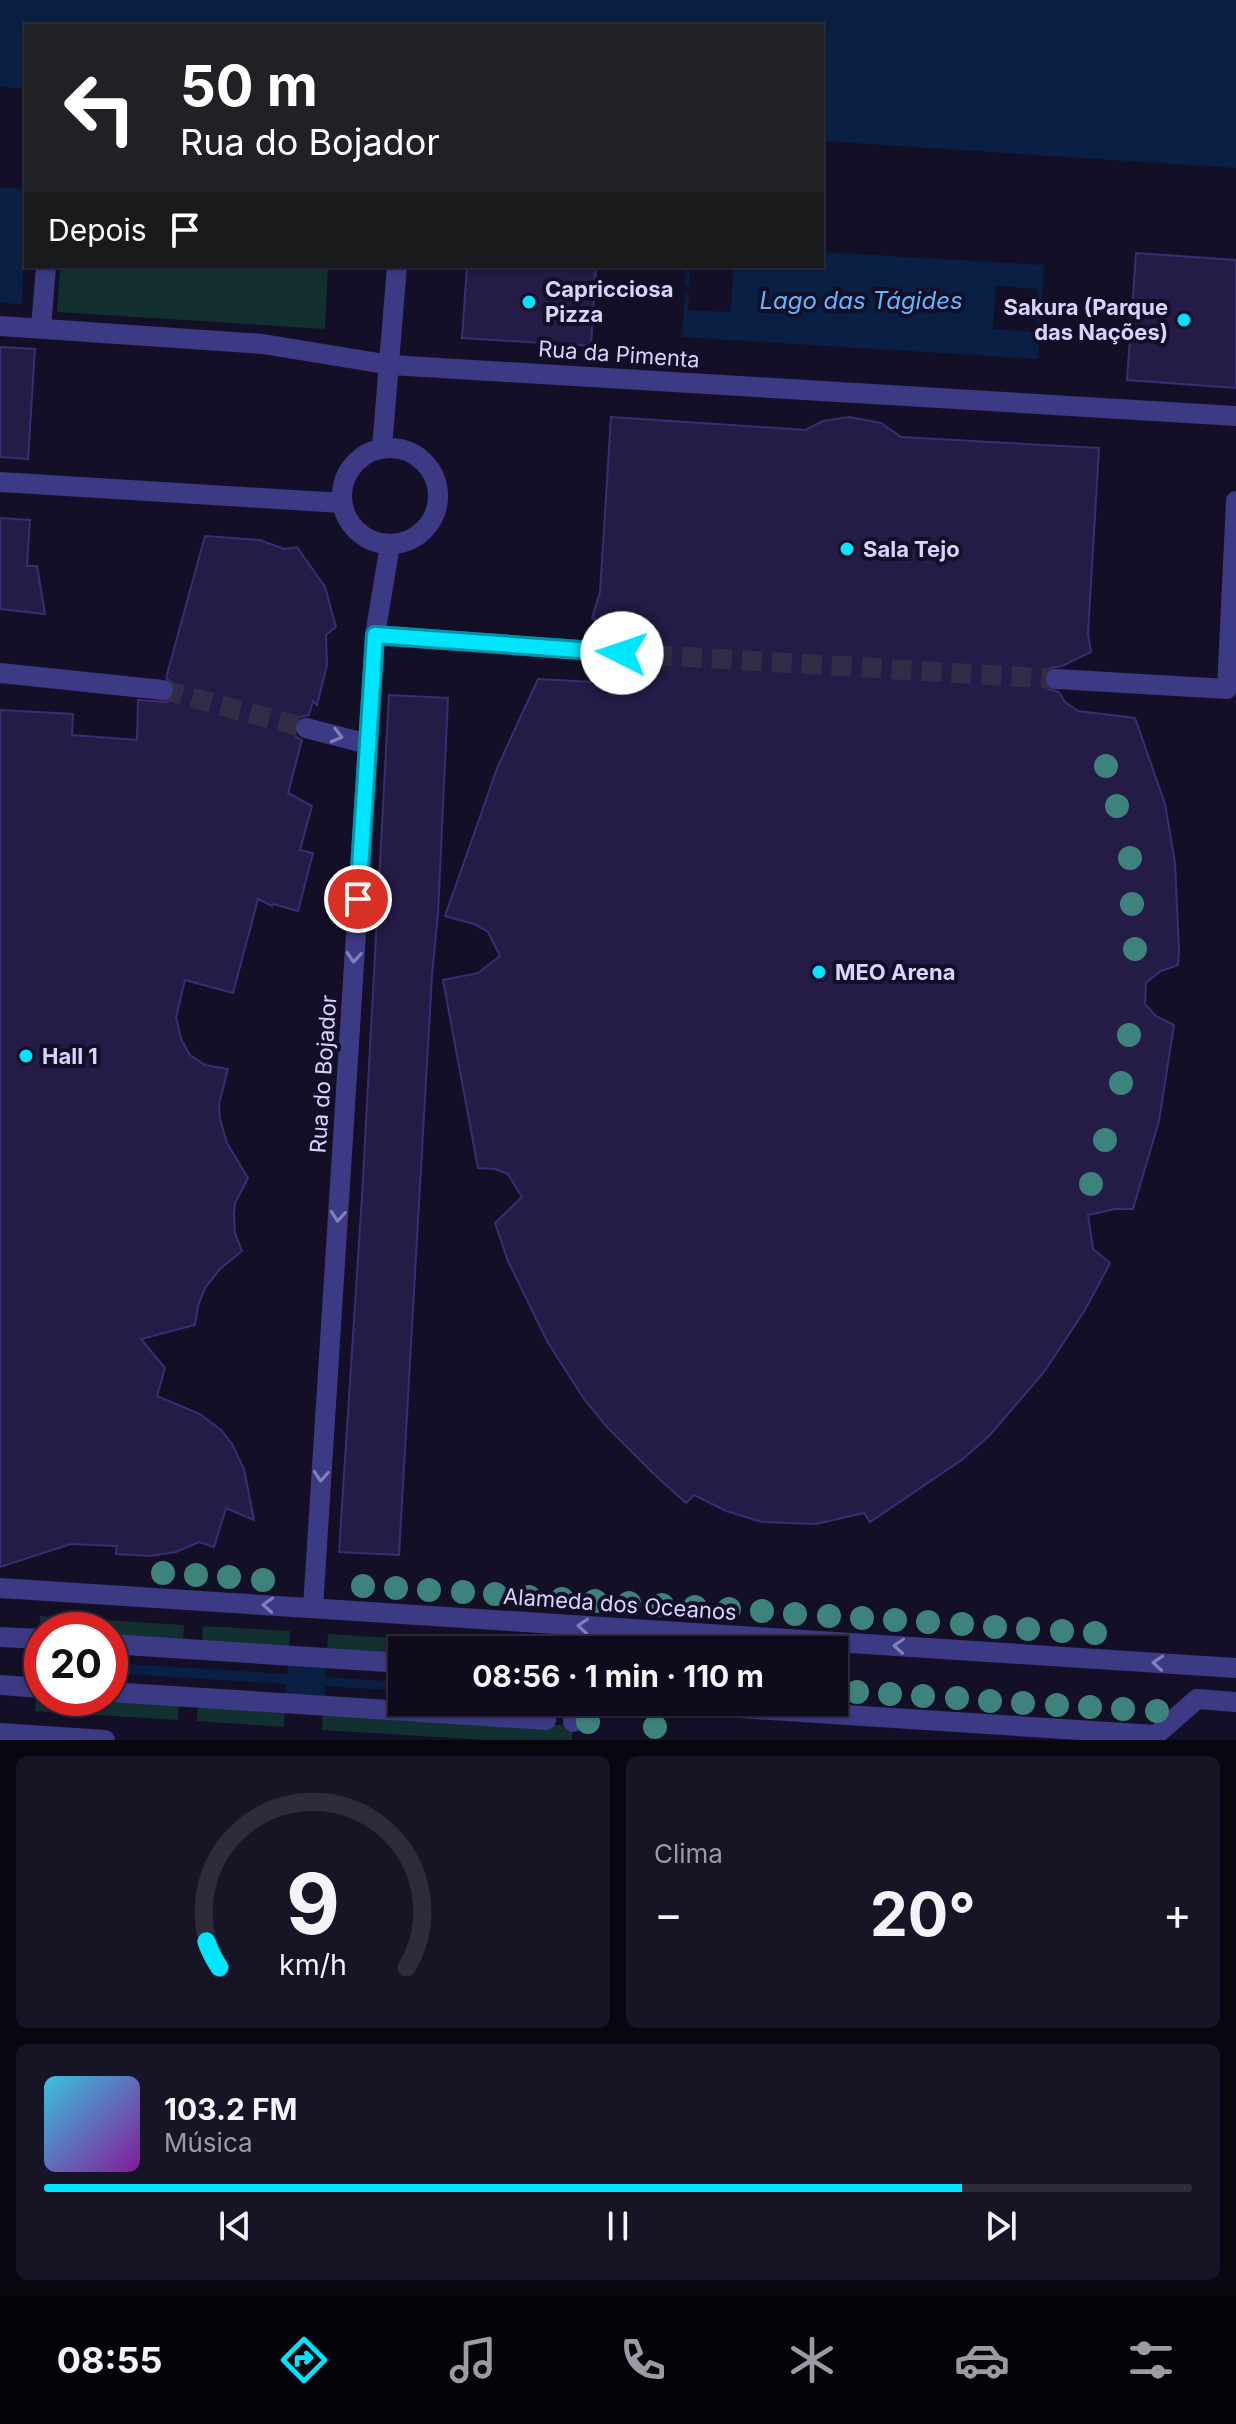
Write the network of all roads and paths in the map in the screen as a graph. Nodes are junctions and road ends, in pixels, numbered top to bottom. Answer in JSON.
{"nodes":[{"id":1,"x":46,"y":268,"type":"edge"},
{"id":2,"x":397,"y":268,"type":"edge"},
{"id":3,"x":0,"y":326,"type":"edge"},
{"id":4,"x":41,"y":328,"type":"junction"},
{"id":5,"x":391,"y":365,"type":"junction"},
{"id":6,"x":1236,"y":416,"type":"edge"},
{"id":7,"x":382,"y":448,"type":"junction"},
{"id":8,"x":0,"y":482,"type":"edge"},
{"id":9,"x":1236,"y":501,"type":"edge"},
{"id":10,"x":342,"y":503,"type":"junction"},
{"id":11,"x":390,"y":545,"type":"junction"},
{"id":12,"x":375,"y":635,"type":"junction"},
{"id":13,"x":622,"y":653,"type":"tunnel mouth"},
{"id":14,"x":0,"y":673,"type":"edge"},
{"id":15,"x":1056,"y":679,"type":"tunnel mouth"},
{"id":16,"x":163,"y":690,"type":"tunnel mouth"},
{"id":17,"x":306,"y":728,"type":"tunnel mouth"},
{"id":18,"x":368,"y":744,"type":"junction"},
{"id":19,"x":0,"y":1588,"type":"edge"},
{"id":20,"x":313,"y":1608,"type":"junction"},
{"id":21,"x":0,"y":1637,"type":"edge"},
{"id":22,"x":24,"y":1638,"type":"edge"},
{"id":23,"x":128,"y":1645,"type":"edge"},
{"id":24,"x":388,"y":1662,"type":"edge"},
{"id":25,"x":1236,"y":1668,"type":"edge"},
{"id":26,"x":0,"y":1685,"type":"edge"},
{"id":27,"x":24,"y":1687,"type":"edge"},
{"id":28,"x":128,"y":1693,"type":"edge"},
{"id":29,"x":1236,"y":1702,"type":"edge"},
{"id":30,"x":848,"y":1716,"type":"edge"},
{"id":31,"x":546,"y":1720,"type":"dead end"},
{"id":32,"x":0,"y":1733,"type":"edge"},
{"id":33,"x":1158,"y":1737,"type":"edge"},
{"id":34,"x":105,"y":1740,"type":"edge"}],
"edges":[{"from":1,"to":4,"type":"street"},
{"from":2,"to":5,"type":"street"},
{"from":3,"to":4,"type":"street","name":"Rua da Pimenta"},
{"from":4,"to":5,"type":"street","name":"Rua da Pimenta"},
{"from":5,"to":6,"type":"street","name":"Rua da Pimenta"},
{"from":5,"to":7,"type":"street"},
{"from":7,"to":10,"type":"street"},
{"from":7,"to":11,"type":"street"},
{"from":8,"to":10,"type":"street"},
{"from":9,"to":15,"type":"street"},
{"from":10,"to":11,"type":"street"},
{"from":11,"to":12,"type":"street","name":"Rua do Bojador"},
{"from":12,"to":13,"type":"street"},
{"from":12,"to":18,"type":"street","name":"Rua do Bojador"},
{"from":14,"to":16,"type":"street"},
{"from":17,"to":18,"type":"street","one_way":true},
{"from":18,"to":20,"type":"street","name":"Rua do Bojador","one_way":true},
{"from":20,"to":19,"type":"street","name":"Alameda dos Oceanos","one_way":true},
{"from":25,"to":20,"type":"street","name":"Alameda dos Oceanos","one_way":true},
{"from":21,"to":22,"type":"street"},
{"from":23,"to":24,"type":"street"},
{"from":26,"to":27,"type":"street"},
{"from":28,"to":31,"type":"street"},
{"from":29,"to":33,"type":"street"},
{"from":30,"to":33,"type":"street"},
{"from":32,"to":34,"type":"street"}]}
